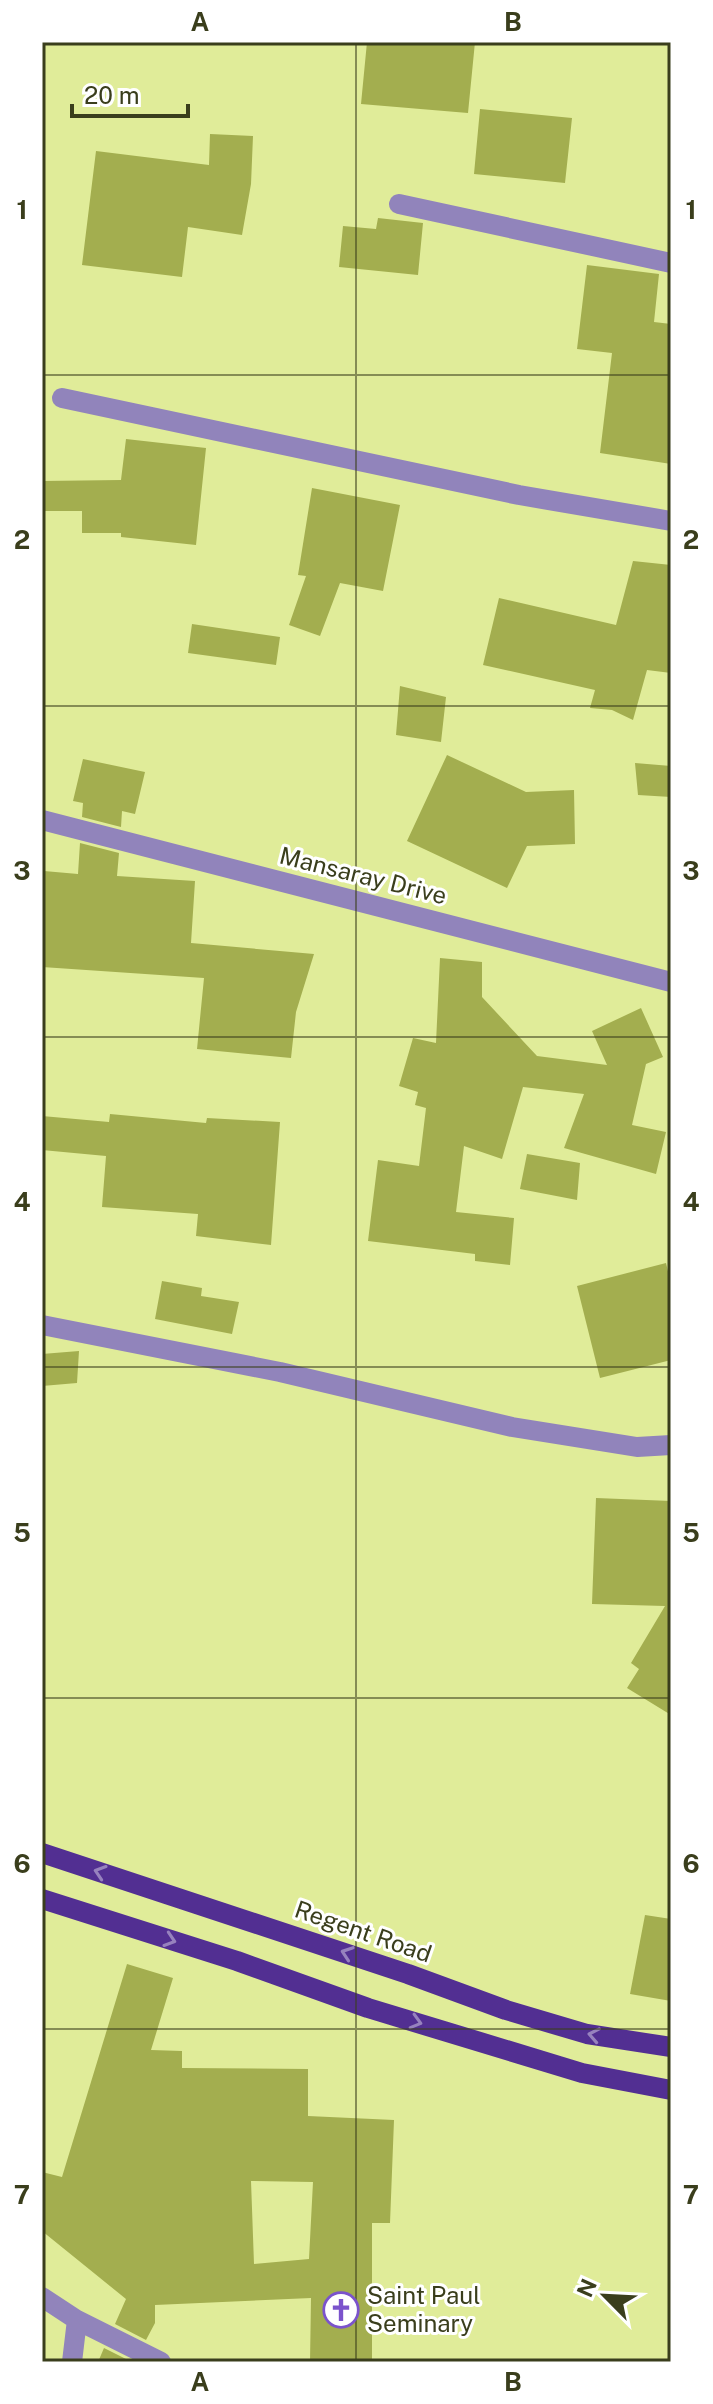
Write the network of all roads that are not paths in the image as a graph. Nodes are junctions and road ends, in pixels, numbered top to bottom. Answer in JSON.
{"nodes":[{"id":1,"x":399,"y":204,"type":"dead end"},
{"id":2,"x":671,"y":263,"type":"edge"},
{"id":3,"x":62,"y":398,"type":"dead end"},
{"id":4,"x":671,"y":521,"type":"edge"},
{"id":5,"x":42,"y":820,"type":"edge"},
{"id":6,"x":671,"y":982,"type":"edge"},
{"id":7,"x":42,"y":1325,"type":"edge"},
{"id":8,"x":671,"y":1445,"type":"edge"},
{"id":9,"x":42,"y":1853,"type":"edge"},
{"id":10,"x":42,"y":1899,"type":"edge"},
{"id":11,"x":671,"y":2047,"type":"edge"},
{"id":12,"x":671,"y":2090,"type":"edge"},
{"id":13,"x":42,"y":2297,"type":"edge"},
{"id":14,"x":77,"y":2320,"type":"junction"},
{"id":15,"x":72,"y":2362,"type":"edge"},
{"id":16,"x":161,"y":2362,"type":"edge"}],
"edges":[{"from":1,"to":2,"type":"street"},
{"from":3,"to":4,"type":"street"},
{"from":5,"to":6,"type":"street","name":"Mansaray Drive"},
{"from":7,"to":8,"type":"street"},
{"from":11,"to":9,"type":"main road","name":"Regent Road","one_way":true},
{"from":10,"to":12,"type":"main road","one_way":true},
{"from":13,"to":14,"type":"street"},
{"from":14,"to":15,"type":"street"},
{"from":14,"to":16,"type":"street"}]}
